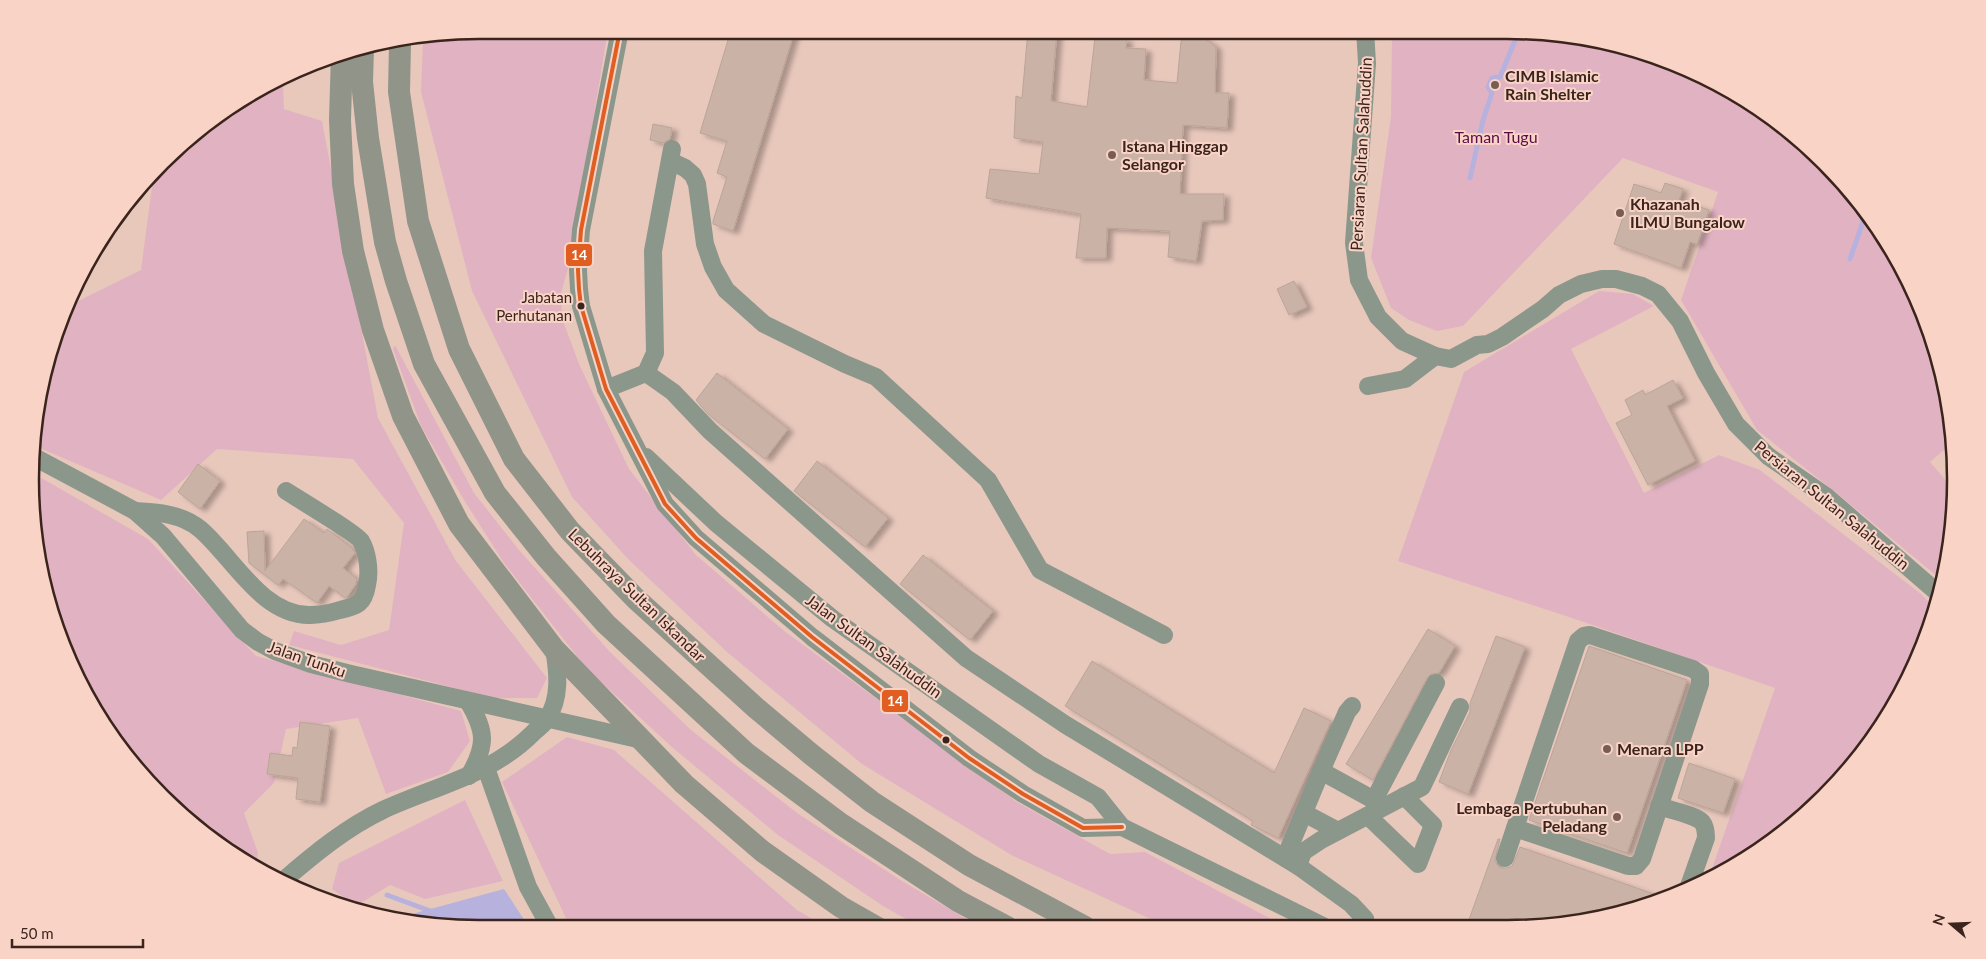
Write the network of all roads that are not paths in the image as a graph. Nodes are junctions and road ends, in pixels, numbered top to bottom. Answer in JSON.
{"nodes":[{"id":1,"x":618,"y":39,"type":"edge"},
{"id":2,"x":1366,"y":39,"type":"edge"},
{"id":3,"x":400,"y":46,"type":"edge"},
{"id":4,"x":363,"y":55,"type":"edge"},
{"id":5,"x":342,"y":61,"type":"edge"},
{"id":6,"x":1435,"y":356,"type":"junction"},
{"id":7,"x":646,"y":373,"type":"junction"},
{"id":8,"x":1368,"y":386,"type":"dead end"},
{"id":9,"x":606,"y":389,"type":"junction"},
{"id":10,"x":636,"y":448,"type":"junction"},
{"id":11,"x":40,"y":460,"type":"edge"},
{"id":12,"x":286,"y":491,"type":"dead end"},
{"id":13,"x":135,"y":511,"type":"junction"},
{"id":14,"x":1933,"y":589,"type":"edge"},
{"id":15,"x":1164,"y":635,"type":"dead end"},
{"id":16,"x":554,"y":648,"type":"junction"},
{"id":17,"x":1436,"y":683,"type":"dead end"},
{"id":18,"x":468,"y":701,"type":"junction"},
{"id":19,"x":1352,"y":706,"type":"dead end"},
{"id":20,"x":1460,"y":707,"type":"dead end"},
{"id":21,"x":547,"y":719,"type":"junction"},
{"id":22,"x":642,"y":740,"type":"junction"},
{"id":23,"x":486,"y":768,"type":"junction"},
{"id":24,"x":1321,"y":771,"type":"junction"},
{"id":25,"x":469,"y":776,"type":"junction"},
{"id":26,"x":1404,"y":796,"type":"junction"},
{"id":27,"x":1659,"y":806,"type":"junction"},
{"id":28,"x":1376,"y":807,"type":"junction"},
{"id":29,"x":1304,"y":813,"type":"junction"},
{"id":30,"x":1122,"y":827,"type":"junction"},
{"id":31,"x":1515,"y":828,"type":"junction"},
{"id":32,"x":1338,"y":831,"type":"junction"},
{"id":33,"x":1505,"y":858,"type":"dead end"},
{"id":34,"x":1292,"y":862,"type":"junction"},
{"id":35,"x":288,"y":877,"type":"edge"},
{"id":36,"x":1691,"y":879,"type":"edge"},
{"id":37,"x":546,"y":920,"type":"edge"},
{"id":38,"x":864,"y":920,"type":"edge"},
{"id":39,"x":994,"y":920,"type":"edge"},
{"id":40,"x":1072,"y":920,"type":"edge"},
{"id":41,"x":1311,"y":920,"type":"edge"},
{"id":42,"x":1365,"y":920,"type":"edge"}],
"edges":[{"from":1,"to":9,"type":"street","name":"Jalan Sultan Salahuddin"},
{"from":2,"to":6,"type":"street","name":"Persiaran Sultan Salahuddin"},
{"from":3,"to":40,"type":"main road","name":"Lebuhraya Sultan Iskandar"},
{"from":4,"to":39,"type":"main road"},
{"from":5,"to":16,"type":"main road"},
{"from":6,"to":8,"type":"street"},
{"from":6,"to":14,"type":"street","name":"Persiaran Sultan Salahuddin"},
{"from":7,"to":9,"type":"street"},
{"from":7,"to":15,"type":"street"},
{"from":7,"to":34,"type":"street"},
{"from":9,"to":10,"type":"street","name":"Jalan Sultan Salahuddin"},
{"from":10,"to":30,"type":"street","name":"Jalan Sultan Salahuddin"},
{"from":10,"to":30,"type":"street","name":"Jalan Sultan Salahuddin"},
{"from":11,"to":13,"type":"street","name":"Jalan Tunku"},
{"from":12,"to":13,"type":"street"},
{"from":13,"to":18,"type":"street","name":"Jalan Tunku"},
{"from":16,"to":21,"type":"street"},
{"from":16,"to":22,"type":"main road"},
{"from":17,"to":28,"type":"street"},
{"from":18,"to":21,"type":"street","name":"Jalan Tunku"},
{"from":18,"to":25,"type":"street"},
{"from":19,"to":24,"type":"street"},
{"from":20,"to":26,"type":"street"},
{"from":21,"to":22,"type":"street","name":"Jalan Tunku"},
{"from":21,"to":23,"type":"street"},
{"from":22,"to":38,"type":"main road"},
{"from":23,"to":25,"type":"street"},
{"from":23,"to":37,"type":"street"},
{"from":24,"to":28,"type":"street"},
{"from":24,"to":29,"type":"street"},
{"from":25,"to":35,"type":"street"},
{"from":26,"to":28,"type":"street"},
{"from":26,"to":28,"type":"street"},
{"from":27,"to":31,"type":"street"},
{"from":27,"to":31,"type":"street"},
{"from":27,"to":36,"type":"street"},
{"from":28,"to":32,"type":"street"},
{"from":29,"to":32,"type":"street"},
{"from":29,"to":34,"type":"street"},
{"from":30,"to":41,"type":"street","name":"Jalan Sultan Salahuddin"},
{"from":31,"to":33,"type":"street"},
{"from":32,"to":34,"type":"street"},
{"from":34,"to":42,"type":"street"}]}
